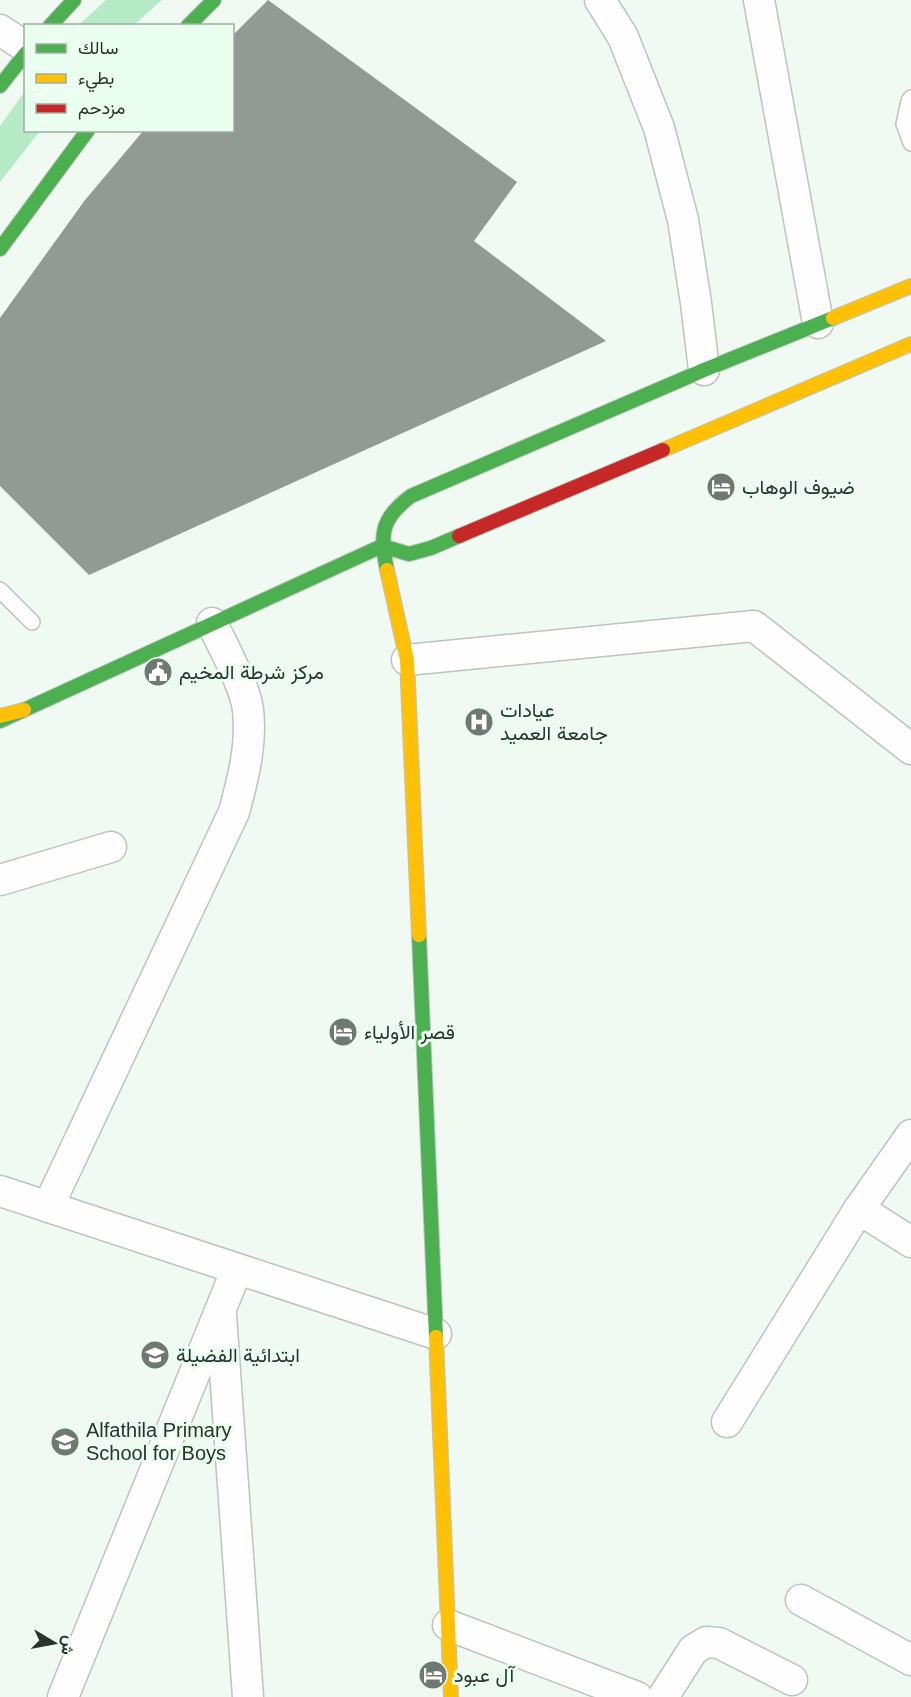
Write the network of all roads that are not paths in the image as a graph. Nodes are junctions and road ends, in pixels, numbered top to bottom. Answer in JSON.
{"nodes":[{"id":1,"x":74,"y":0,"type":"edge"},
{"id":2,"x":214,"y":0,"type":"edge"},
{"id":3,"x":600,"y":0,"type":"edge"},
{"id":4,"x":759,"y":0,"type":"edge"},
{"id":5,"x":52,"y":24,"type":"edge"},
{"id":6,"x":190,"y":24,"type":"edge"},
{"id":7,"x":0,"y":30,"type":"edge"},
{"id":8,"x":24,"y":46,"type":"edge"},
{"id":9,"x":24,"y":55,"type":"edge"},
{"id":10,"x":0,"y":86,"type":"edge"},
{"id":11,"x":911,"y":98,"type":"edge"},
{"id":12,"x":87,"y":132,"type":"edge"},
{"id":13,"x":911,"y":143,"type":"edge"},
{"id":14,"x":0,"y":249,"type":"edge"},
{"id":15,"x":911,"y":286,"type":"edge"},
{"id":16,"x":818,"y":323,"type":"junction"},
{"id":17,"x":911,"y":344,"type":"edge"},
{"id":18,"x":704,"y":370,"type":"junction"},
{"id":19,"x":381,"y":546,"type":"junction"},
{"id":20,"x":0,"y":590,"type":"edge"},
{"id":21,"x":32,"y":622,"type":"dead end"},
{"id":22,"x":212,"y":623,"type":"junction"},
{"id":23,"x":407,"y":660,"type":"junction"},
{"id":24,"x":24,"y":710,"type":"junction"},
{"id":25,"x":0,"y":716,"type":"edge"},
{"id":26,"x":0,"y":721,"type":"edge"},
{"id":27,"x":911,"y":748,"type":"edge"},
{"id":28,"x":111,"y":848,"type":"dead end"},
{"id":29,"x":0,"y":880,"type":"edge"},
{"id":30,"x":911,"y":1135,"type":"edge"},
{"id":31,"x":0,"y":1191,"type":"edge"},
{"id":32,"x":48,"y":1207,"type":"junction"},
{"id":33,"x":859,"y":1209,"type":"junction"},
{"id":34,"x":911,"y":1242,"type":"edge"},
{"id":35,"x":237,"y":1269,"type":"junction"},
{"id":36,"x":221,"y":1309,"type":"junction"},
{"id":37,"x":436,"y":1334,"type":"junction"},
{"id":38,"x":727,"y":1422,"type":"dead end"},
{"id":39,"x":801,"y":1600,"type":"dead end"},
{"id":40,"x":448,"y":1625,"type":"junction"},
{"id":41,"x":911,"y":1660,"type":"edge"},
{"id":42,"x":792,"y":1680,"type":"dead end"},
{"id":43,"x":63,"y":1697,"type":"edge"},
{"id":44,"x":248,"y":1697,"type":"edge"},
{"id":45,"x":451,"y":1697,"type":"edge"},
{"id":46,"x":637,"y":1697,"type":"edge"},
{"id":47,"x":663,"y":1697,"type":"edge"}],
"edges":[{"from":1,"to":5,"type":"main road"},
{"from":2,"to":6,"type":"main road"},
{"from":3,"to":18,"type":"street"},
{"from":4,"to":16,"type":"street"},
{"from":7,"to":8,"type":"street"},
{"from":9,"to":10,"type":"main road"},
{"from":11,"to":13,"type":"lane"},
{"from":12,"to":14,"type":"main road"},
{"from":15,"to":16,"type":"main road"},
{"from":16,"to":18,"type":"main road"},
{"from":17,"to":19,"type":"main road"},
{"from":18,"to":19,"type":"main road"},
{"from":19,"to":22,"type":"main road"},
{"from":19,"to":23,"type":"main road"},
{"from":20,"to":21,"type":"lane"},
{"from":22,"to":24,"type":"main road"},
{"from":22,"to":32,"type":"street"},
{"from":23,"to":27,"type":"street"},
{"from":23,"to":37,"type":"main road"},
{"from":24,"to":25,"type":"main road"},
{"from":24,"to":26,"type":"main road"},
{"from":28,"to":29,"type":"street"},
{"from":30,"to":33,"type":"street"},
{"from":31,"to":32,"type":"street"},
{"from":32,"to":35,"type":"street"},
{"from":33,"to":34,"type":"street"},
{"from":33,"to":38,"type":"street"},
{"from":35,"to":36,"type":"street"},
{"from":35,"to":37,"type":"street"},
{"from":36,"to":43,"type":"street"},
{"from":36,"to":44,"type":"street"},
{"from":37,"to":40,"type":"main road"},
{"from":39,"to":41,"type":"street"},
{"from":40,"to":45,"type":"main road"},
{"from":40,"to":46,"type":"street"},
{"from":42,"to":47,"type":"street"}]}
